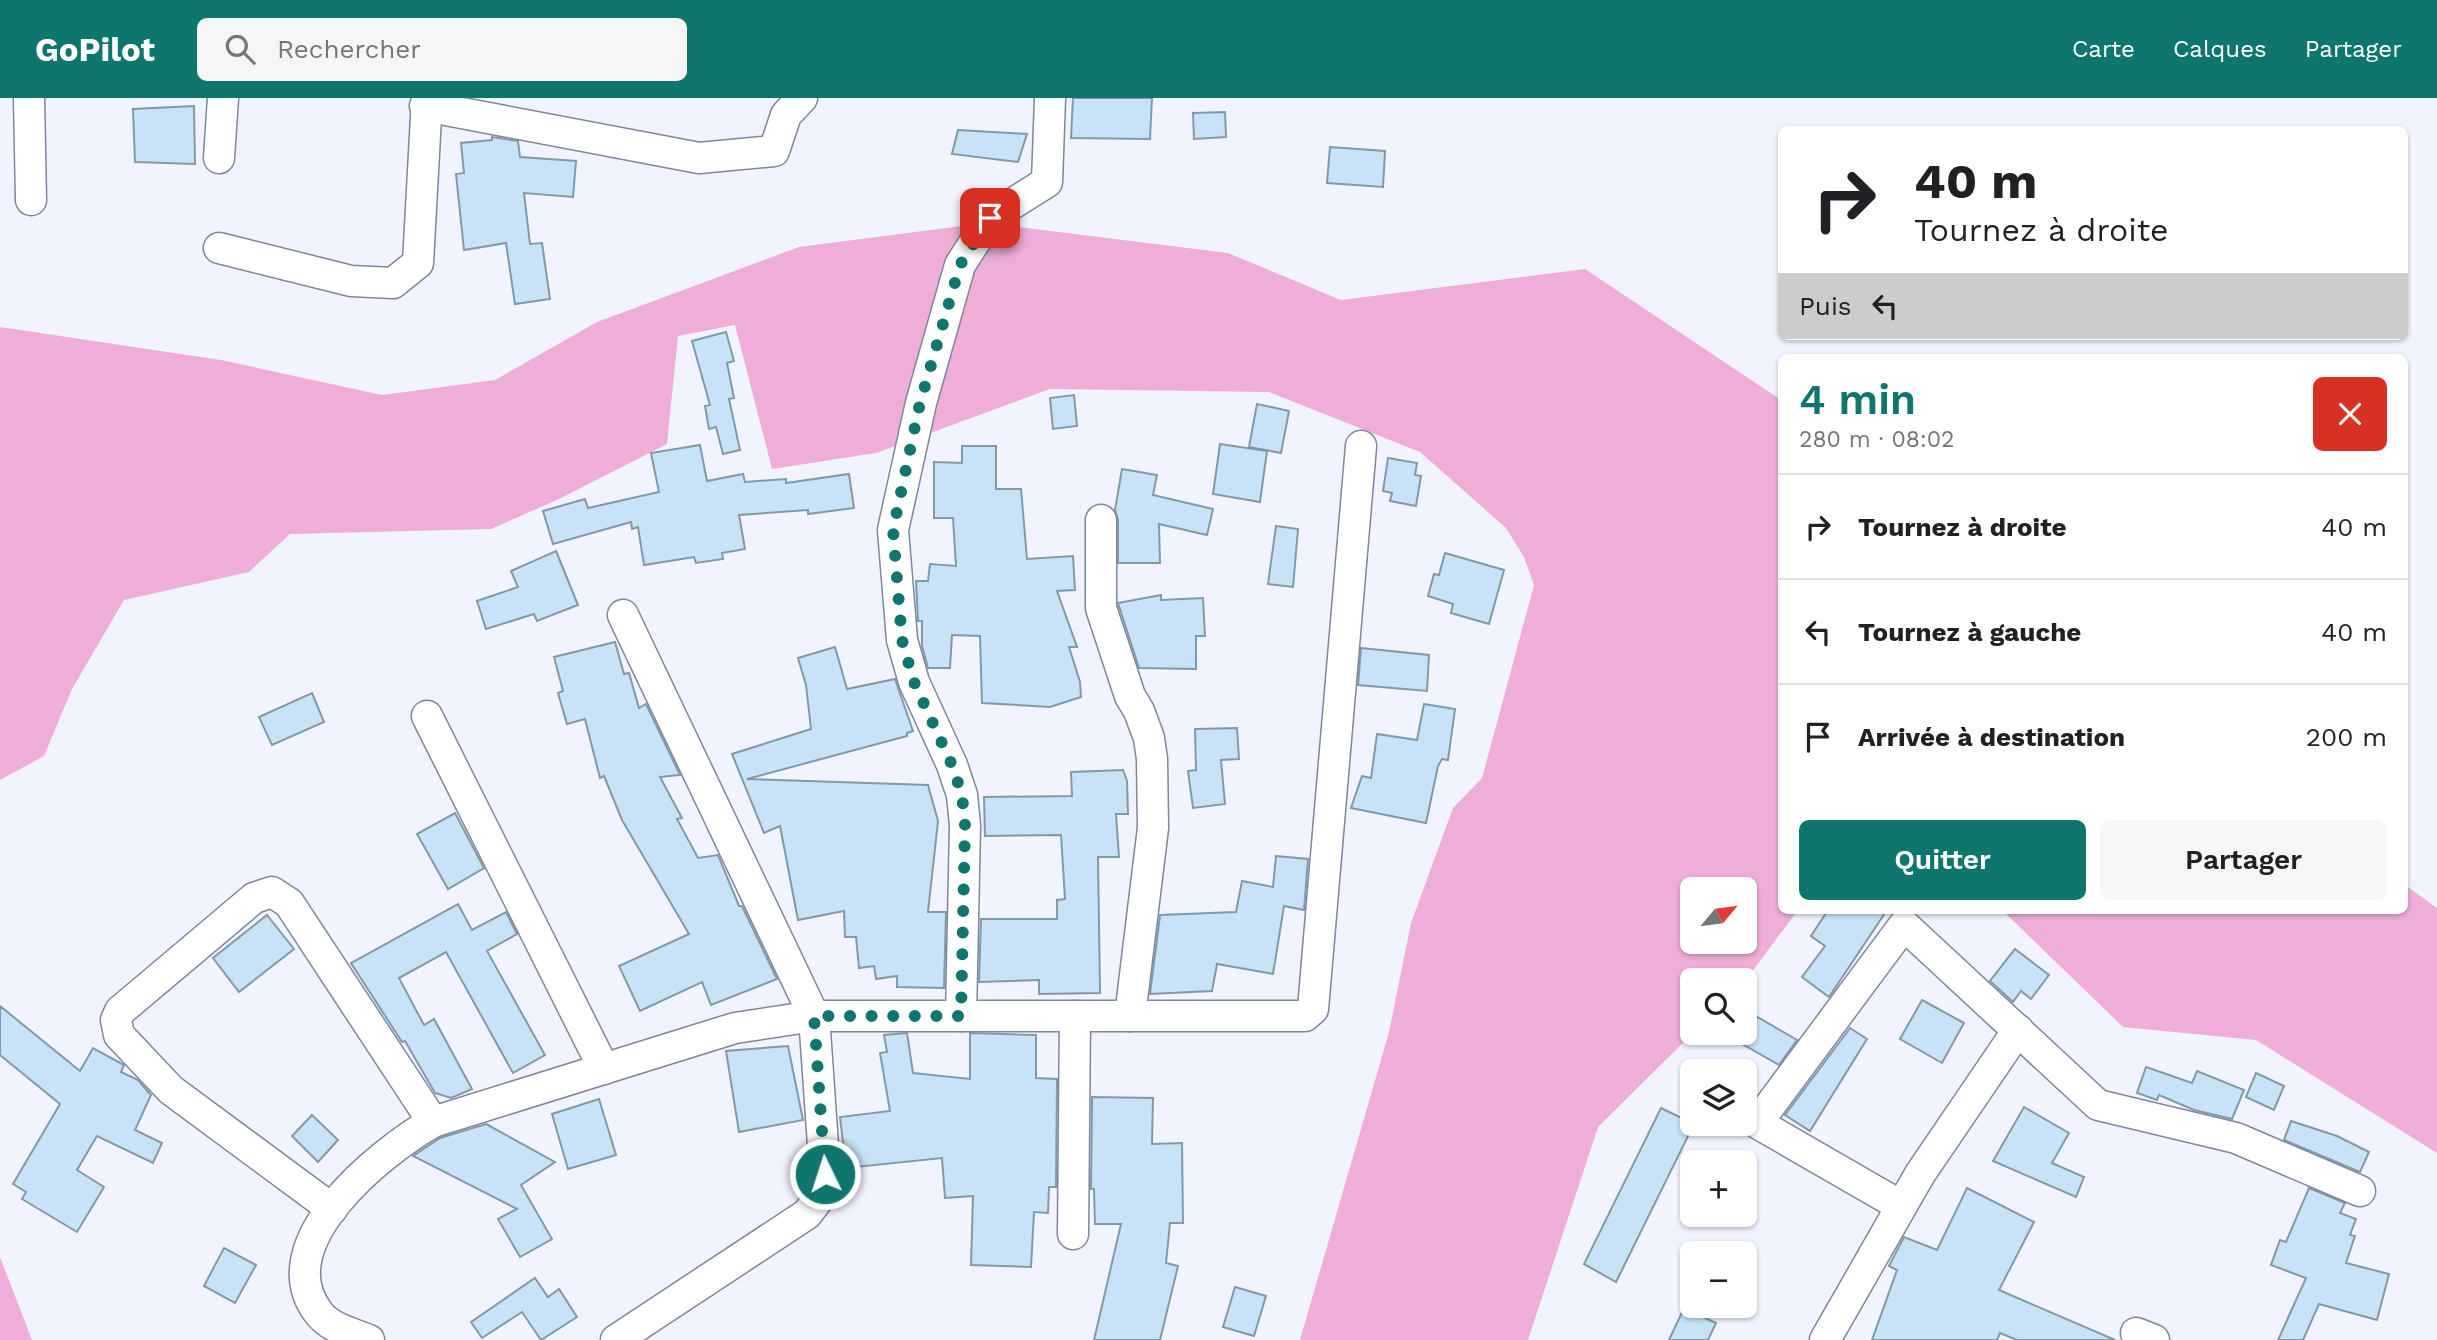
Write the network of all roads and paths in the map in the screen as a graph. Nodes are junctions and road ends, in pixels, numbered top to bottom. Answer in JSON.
{"nodes":[{"id":1,"x":29,"y":98,"type":"edge"},
{"id":2,"x":223,"y":98,"type":"edge"},
{"id":3,"x":802,"y":98,"type":"edge"},
{"id":4,"x":1050,"y":98,"type":"edge"},
{"id":5,"x":426,"y":102,"type":"edge"},
{"id":6,"x":219,"y":158,"type":"dead end"},
{"id":7,"x":31,"y":200,"type":"dead end"},
{"id":8,"x":219,"y":248,"type":"dead end"},
{"id":9,"x":1361,"y":446,"type":"dead end"},
{"id":10,"x":1101,"y":520,"type":"dead end"},
{"id":11,"x":623,"y":615,"type":"dead end"},
{"id":12,"x":427,"y":716,"type":"dead end"},
{"id":13,"x":814,"y":1016,"type":"junction"},
{"id":14,"x":961,"y":1016,"type":"junction"},
{"id":15,"x":1075,"y":1016,"type":"junction"},
{"id":16,"x":1130,"y":1016,"type":"junction"},
{"id":17,"x":2018,"y":1030,"type":"junction"},
{"id":18,"x":604,"y":1069,"type":"junction"},
{"id":19,"x":433,"y":1122,"type":"junction"},
{"id":20,"x":2360,"y":1191,"type":"dead end"},
{"id":21,"x":1901,"y":1206,"type":"junction"},
{"id":22,"x":332,"y":1209,"type":"junction"},
{"id":23,"x":1073,"y":1234,"type":"dead end"},
{"id":24,"x":629,"y":1337,"type":"edge"},
{"id":25,"x":369,"y":1340,"type":"edge"},
{"id":26,"x":1825,"y":1340,"type":"edge"}],
"edges":[{"from":1,"to":7,"type":"street"},
{"from":2,"to":6,"type":"street"},
{"from":3,"to":5,"type":"street"},
{"from":4,"to":14,"type":"street"},
{"from":5,"to":8,"type":"street"},
{"from":9,"to":16,"type":"street"},
{"from":10,"to":16,"type":"street"},
{"from":11,"to":13,"type":"street"},
{"from":12,"to":18,"type":"street"},
{"from":13,"to":14,"type":"street"},
{"from":13,"to":18,"type":"street"},
{"from":13,"to":24,"type":"street"},
{"from":14,"to":15,"type":"street"},
{"from":15,"to":16,"type":"street"},
{"from":15,"to":23,"type":"street"},
{"from":17,"to":20,"type":"street"},
{"from":17,"to":21,"type":"street"},
{"from":17,"to":21,"type":"street"},
{"from":18,"to":19,"type":"street"},
{"from":19,"to":22,"type":"street"},
{"from":19,"to":22,"type":"street"},
{"from":21,"to":26,"type":"street"},
{"from":22,"to":25,"type":"street"}]}
